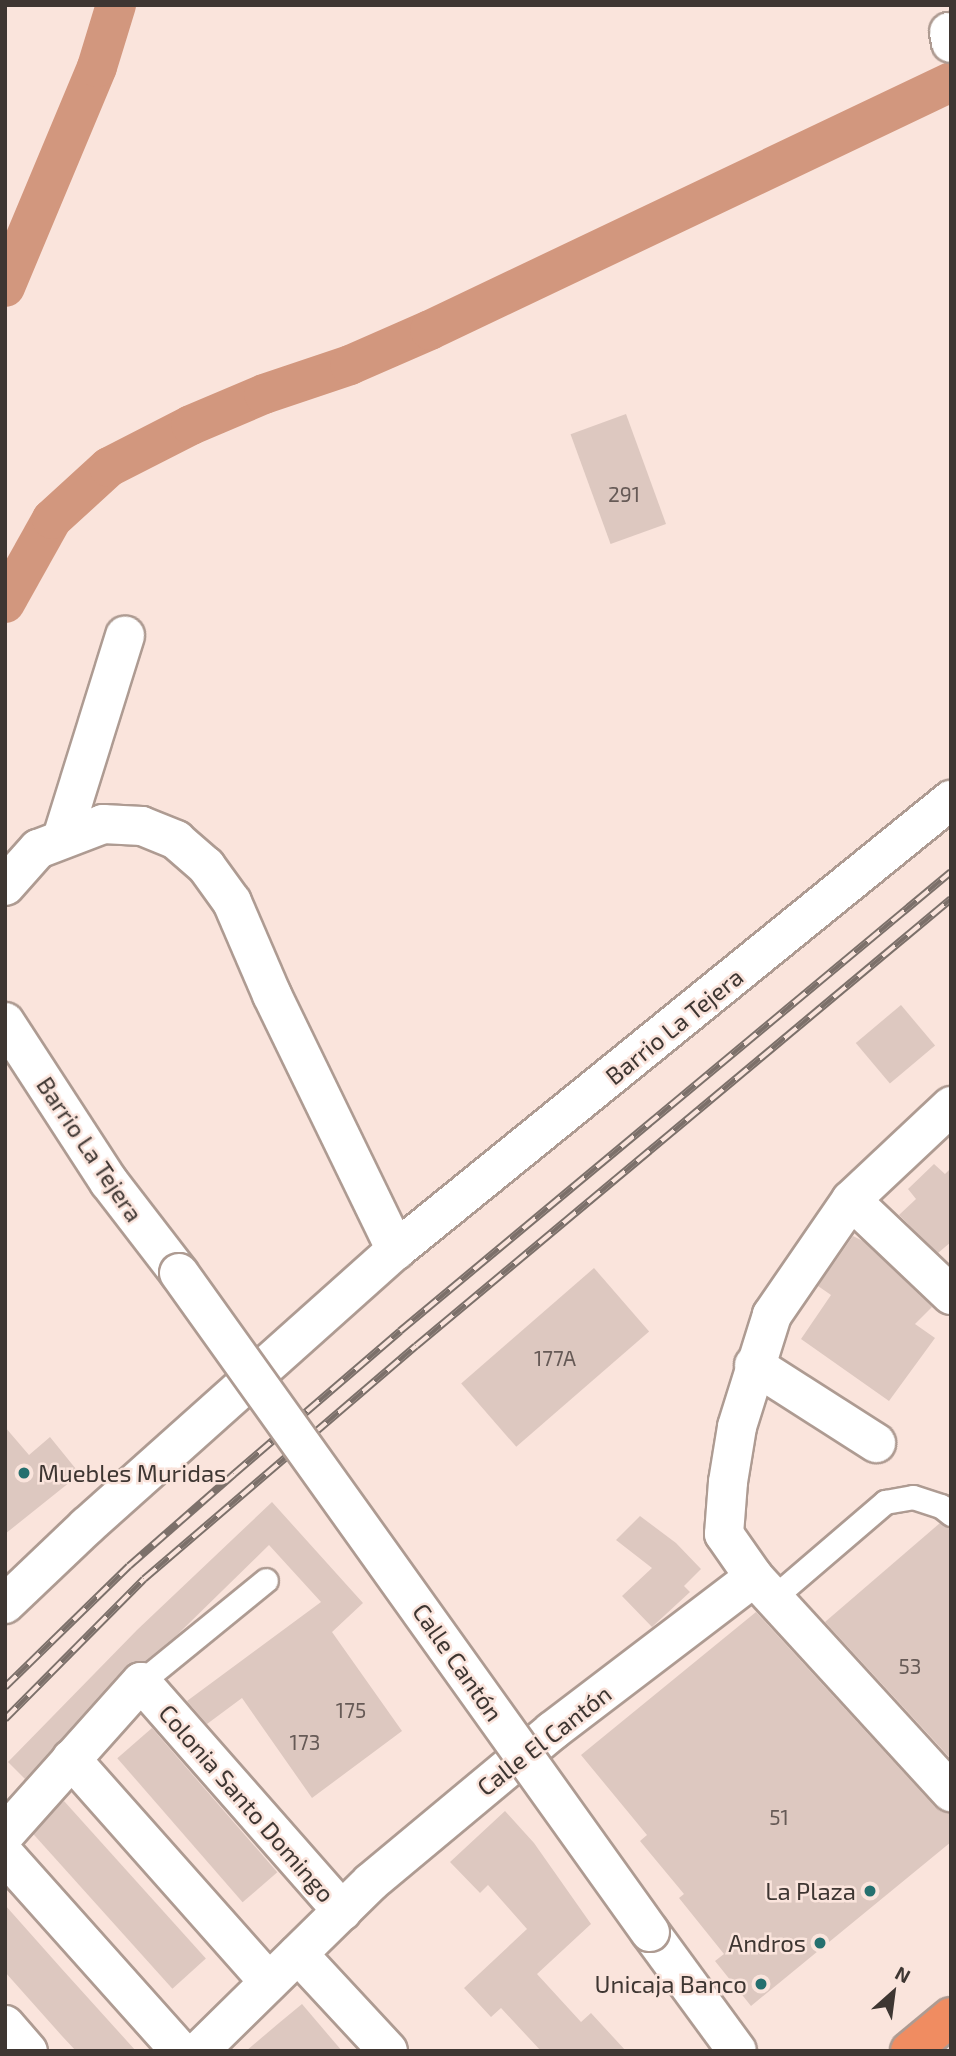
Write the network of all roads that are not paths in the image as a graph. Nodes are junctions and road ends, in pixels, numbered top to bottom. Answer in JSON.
{"nodes":[{"id":1,"x":125,"y":636,"type":"dead end"},
{"id":2,"x":951,"y":800,"type":"edge"},
{"id":3,"x":62,"y":838,"type":"junction"},
{"id":4,"x":5,"y":886,"type":"edge"},
{"id":5,"x":5,"y":1022,"type":"edge"},
{"id":6,"x":951,"y":1107,"type":"edge"},
{"id":7,"x":851,"y":1200,"type":"junction"},
{"id":8,"x":396,"y":1250,"type":"junction"},
{"id":9,"x":179,"y":1273,"type":"joint"},
{"id":10,"x":951,"y":1295,"type":"edge"},
{"id":11,"x":754,"y":1365,"type":"junction"},
{"id":12,"x":876,"y":1443,"type":"dead end"},
{"id":13,"x":951,"y":1514,"type":"edge"},
{"id":14,"x":266,"y":1580,"type":"dead end"},
{"id":15,"x":763,"y":1587,"type":"junction"},
{"id":16,"x":5,"y":1604,"type":"edge"},
{"id":17,"x":141,"y":1682,"type":"junction"},
{"id":18,"x":71,"y":1759,"type":"junction"},
{"id":19,"x":951,"y":1793,"type":"edge"},
{"id":20,"x":5,"y":1834,"type":"edge"},
{"id":21,"x":5,"y":1855,"type":"edge"},
{"id":22,"x":342,"y":1911,"type":"junction"},
{"id":23,"x":298,"y":1954,"type":"junction"},
{"id":24,"x":269,"y":1982,"type":"junction"},
{"id":25,"x":5,"y":2025,"type":"edge"},
{"id":26,"x":195,"y":2050,"type":"edge"},
{"id":27,"x":28,"y":2051,"type":"edge"},
{"id":28,"x":388,"y":2051,"type":"edge"},
{"id":29,"x":737,"y":2051,"type":"edge"}],
"edges":[{"from":1,"to":3,"type":"street"},
{"from":2,"to":8,"type":"street","name":"Barrio La Tejera"},
{"from":3,"to":4,"type":"street"},
{"from":3,"to":8,"type":"street"},
{"from":5,"to":9,"type":"street","name":"Barrio La Tejera"},
{"from":6,"to":7,"type":"street"},
{"from":7,"to":10,"type":"street"},
{"from":7,"to":11,"type":"street"},
{"from":8,"to":16,"type":"street","name":"Barrio La Tejera"},
{"from":9,"to":29,"type":"street","name":"Calle Cantón","bridge":true},
{"from":11,"to":12,"type":"street"},
{"from":11,"to":15,"type":"street"},
{"from":13,"to":15,"type":"lane"},
{"from":14,"to":17,"type":"lane","name":"Colonia Santo Domingo"},
{"from":15,"to":19,"type":"street"},
{"from":15,"to":22,"type":"street","name":"Calle El Cantón"},
{"from":17,"to":18,"type":"street","name":"Colonia Santo Domingo"},
{"from":17,"to":22,"type":"street","name":"Colonia Santo Domingo"},
{"from":18,"to":20,"type":"street","name":"Colonia Santo Domingo"},
{"from":18,"to":24,"type":"street"},
{"from":21,"to":26,"type":"street","name":"Colonia Santo Domingo"},
{"from":22,"to":23,"type":"street","name":"Colonia Santo Domingo"},
{"from":23,"to":24,"type":"street","name":"Colonia Santo Domingo"},
{"from":23,"to":28,"type":"street"},
{"from":24,"to":26,"type":"street","name":"Colonia Santo Domingo"},
{"from":25,"to":27,"type":"street"}]}
